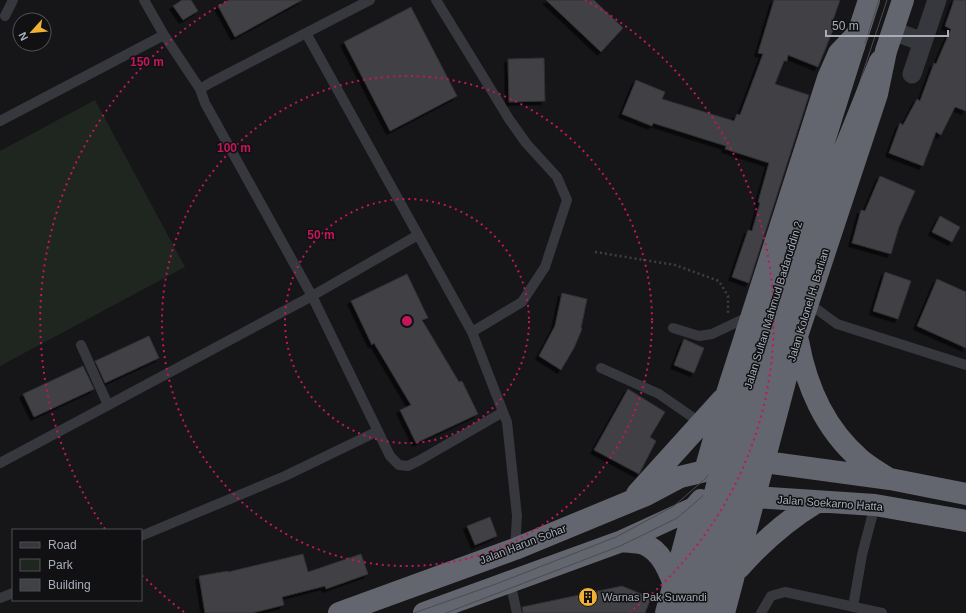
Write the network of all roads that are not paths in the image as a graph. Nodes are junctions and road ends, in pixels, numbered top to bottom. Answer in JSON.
{"nodes":[{"id":1,"x":13,"y":0,"type":"edge"},
{"id":2,"x":144,"y":0,"type":"edge"},
{"id":3,"x":370,"y":0,"type":"edge"},
{"id":4,"x":436,"y":0,"type":"edge"},
{"id":5,"x":869,"y":0,"type":"edge"},
{"id":6,"x":902,"y":0,"type":"edge"},
{"id":7,"x":937,"y":0,"type":"edge"},
{"id":8,"x":6,"y":16,"type":"dead end"},
{"id":9,"x":893,"y":31,"type":"junction"},
{"id":10,"x":306,"y":33,"type":"junction"},
{"id":11,"x":164,"y":35,"type":"junction"},
{"id":12,"x":856,"y":39,"type":"junction"},
{"id":13,"x":923,"y":42,"type":"junction"},
{"id":14,"x":883,"y":56,"type":"junction"},
{"id":15,"x":912,"y":74,"type":"dead end"},
{"id":16,"x":200,"y":89,"type":"junction"},
{"id":17,"x":0,"y":121,"type":"edge"},
{"id":18,"x":418,"y":235,"type":"junction"},
{"id":19,"x":312,"y":296,"type":"junction"},
{"id":20,"x":807,"y":302,"type":"junction"},
{"id":21,"x":752,"y":316,"type":"junction"},
{"id":22,"x":673,"y":328,"type":"dead end"},
{"id":23,"x":472,"y":332,"type":"junction"},
{"id":24,"x":798,"y":336,"type":"junction"},
{"id":25,"x":80,"y":344,"type":"dead end"},
{"id":26,"x":966,"y":365,"type":"edge"},
{"id":27,"x":601,"y":368,"type":"dead end"},
{"id":28,"x":726,"y":396,"type":"junction"},
{"id":29,"x":108,"y":405,"type":"junction"},
{"id":30,"x":503,"y":412,"type":"junction"},
{"id":31,"x":778,"y":412,"type":"junction"},
{"id":32,"x":701,"y":423,"type":"junction"},
{"id":33,"x":378,"y":431,"type":"junction"},
{"id":34,"x":764,"y":462,"type":"junction"},
{"id":35,"x":0,"y":463,"type":"edge"},
{"id":36,"x":712,"y":478,"type":"junction"},
{"id":37,"x":890,"y":479,"type":"junction"},
{"id":38,"x":966,"y":494,"type":"edge"},
{"id":39,"x":756,"y":497,"type":"junction"},
{"id":40,"x":629,"y":502,"type":"junction"},
{"id":41,"x":817,"y":502,"type":"junction"},
{"id":42,"x":875,"y":505,"type":"junction"},
{"id":43,"x":694,"y":508,"type":"junction"},
{"id":44,"x":966,"y":521,"type":"edge"},
{"id":45,"x":142,"y":536,"type":"edge"},
{"id":46,"x":622,"y":541,"type":"junction"},
{"id":47,"x":515,"y":549,"type":"junction"},
{"id":48,"x":737,"y":571,"type":"junction"},
{"id":49,"x":510,"y":582,"type":"junction"},
{"id":50,"x":674,"y":584,"type":"junction"},
{"id":51,"x":12,"y":593,"type":"edge"},
{"id":52,"x":0,"y":598,"type":"edge"},
{"id":53,"x":853,"y":607,"type":"junction"},
{"id":54,"x":673,"y":612,"type":"edge"},
{"id":55,"x":339,"y":613,"type":"edge"},
{"id":56,"x":424,"y":613,"type":"edge"},
{"id":57,"x":516,"y":613,"type":"edge"},
{"id":58,"x":702,"y":613,"type":"edge"},
{"id":59,"x":717,"y":613,"type":"edge"},
{"id":60,"x":724,"y":613,"type":"edge"},
{"id":61,"x":761,"y":613,"type":"edge"},
{"id":62,"x":882,"y":613,"type":"edge"}],
"edges":[{"from":1,"to":8,"type":"lane"},
{"from":2,"to":11,"type":"lane"},
{"from":3,"to":10,"type":"lane"},
{"from":4,"to":23,"type":"lane"},
{"from":5,"to":12,"type":"highway","name":"Jalan Sultan Mahmud Badaruddin 2"},
{"from":6,"to":9,"type":"highway","name":"Jalan Kolonel H. Barlian"},
{"from":7,"to":13,"type":"street"},
{"from":9,"to":13,"type":"street"},
{"from":9,"to":14,"type":"highway","name":"Jalan Kolonel H. Barlian"},
{"from":10,"to":16,"type":"lane"},
{"from":10,"to":18,"type":"lane"},
{"from":11,"to":16,"type":"lane"},
{"from":11,"to":17,"type":"lane"},
{"from":12,"to":21,"type":"highway"},
{"from":12,"to":54,"type":"highway","name":"Jalan Sultan Mahmud Badaruddin 2","bridge":true},
{"from":13,"to":15,"type":"street"},
{"from":14,"to":20,"type":"highway","name":"Jalan Kolonel H. Barlian"},
{"from":14,"to":58,"type":"highway","name":"Jalan Sultan Mahmud Badaruddin 2","bridge":true},
{"from":16,"to":19,"type":"lane"},
{"from":18,"to":19,"type":"lane"},
{"from":18,"to":23,"type":"lane"},
{"from":19,"to":29,"type":"lane"},
{"from":19,"to":33,"type":"lane"},
{"from":20,"to":24,"type":"highway","name":"Jalan Kolonel H. Barlian"},
{"from":20,"to":26,"type":"lane"},
{"from":21,"to":22,"type":"lane"},
{"from":21,"to":28,"type":"highway"},
{"from":23,"to":30,"type":"lane"},
{"from":24,"to":31,"type":"highway","name":"Jalan Kolonel H. Barlian"},
{"from":24,"to":37,"type":"highway"},
{"from":25,"to":29,"type":"lane"},
{"from":27,"to":32,"type":"lane"},
{"from":28,"to":31,"type":"highway"},
{"from":28,"to":32,"type":"highway"},
{"from":28,"to":36,"type":"highway"},
{"from":29,"to":35,"type":"lane"},
{"from":30,"to":33,"type":"lane"},
{"from":30,"to":47,"type":"lane"},
{"from":31,"to":34,"type":"highway","name":"Jalan Kolonel H. Barlian"},
{"from":32,"to":40,"type":"highway"},
{"from":33,"to":45,"type":"lane"},
{"from":34,"to":36,"type":"highway"},
{"from":34,"to":37,"type":"highway"},
{"from":34,"to":39,"type":"highway","name":"Jalan Kolonel H. Barlian"},
{"from":36,"to":39,"type":"highway"},
{"from":36,"to":40,"type":"highway","name":"Jalan Harun Sohar"},
{"from":36,"to":43,"type":"highway"},
{"from":37,"to":38,"type":"highway"},
{"from":39,"to":41,"type":"highway","name":"Jalan Soekarno Hatta"},
{"from":39,"to":43,"type":"highway","name":"Jalan Soekarno Hatta"},
{"from":39,"to":48,"type":"highway","name":"Jalan Kolonel H. Barlian"},
{"from":40,"to":47,"type":"highway","name":"Jalan Harun Sohar"},
{"from":41,"to":42,"type":"highway","name":"Jalan Soekarno Hatta"},
{"from":41,"to":48,"type":"highway"},
{"from":42,"to":44,"type":"highway","name":"Jalan Soekarno Hatta"},
{"from":42,"to":53,"type":"lane"},
{"from":43,"to":46,"type":"highway"},
{"from":43,"to":50,"type":"highway"},
{"from":46,"to":49,"type":"highway"},
{"from":46,"to":50,"type":"highway"},
{"from":47,"to":55,"type":"highway","name":"Jalan Harun Sohar"},
{"from":48,"to":60,"type":"highway","name":"Jalan Kolonel H. Barlian"},
{"from":49,"to":56,"type":"highway"},
{"from":49,"to":57,"type":"lane"},
{"from":50,"to":54,"type":"highway"},
{"from":51,"to":52,"type":"lane"},
{"from":53,"to":61,"type":"lane"},
{"from":53,"to":62,"type":"lane"},
{"from":54,"to":59,"type":"highway"}]}
